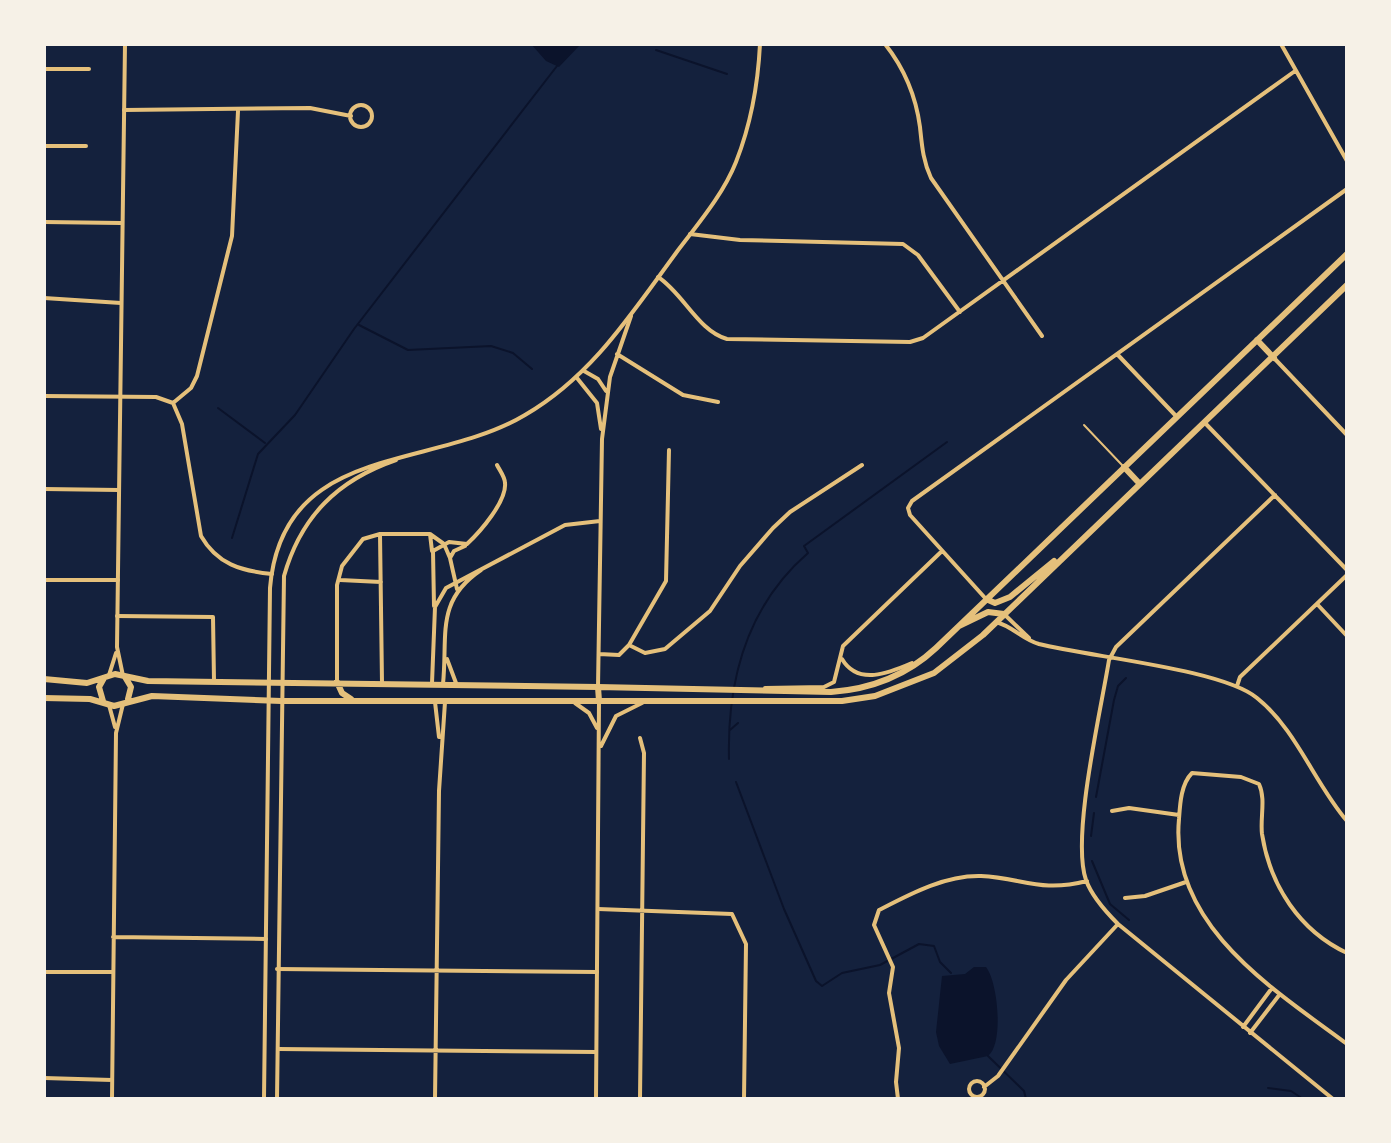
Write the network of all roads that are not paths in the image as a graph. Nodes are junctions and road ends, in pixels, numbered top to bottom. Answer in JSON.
{"nodes":[{"id":1,"x":125,"y":44,"type":"edge"},
{"id":2,"x":760,"y":44,"type":"edge"},
{"id":3,"x":885,"y":44,"type":"edge"},
{"id":4,"x":1281,"y":44,"type":"edge"},
{"id":5,"x":44,"y":69,"type":"edge"},
{"id":6,"x":89,"y":69,"type":"dead end"},
{"id":7,"x":1295,"y":71,"type":"junction"},
{"id":8,"x":124,"y":110,"type":"junction"},
{"id":9,"x":238,"y":111,"type":"junction"},
{"id":10,"x":351,"y":116,"type":"junction"},
{"id":11,"x":44,"y":146,"type":"edge"},
{"id":12,"x":86,"y":146,"type":"dead end"},
{"id":13,"x":1347,"y":161,"type":"edge"},
{"id":14,"x":1347,"y":189,"type":"edge"},
{"id":15,"x":44,"y":222,"type":"edge"},
{"id":16,"x":121,"y":223,"type":"junction"},
{"id":17,"x":690,"y":234,"type":"junction"},
{"id":18,"x":1347,"y":254,"type":"edge"},
{"id":19,"x":658,"y":277,"type":"junction"},
{"id":20,"x":1002,"y":281,"type":"junction"},
{"id":21,"x":1347,"y":285,"type":"edge"},
{"id":22,"x":44,"y":298,"type":"edge"},
{"id":23,"x":121,"y":303,"type":"junction"},
{"id":24,"x":960,"y":312,"type":"junction"},
{"id":25,"x":631,"y":316,"type":"junction"},
{"id":26,"x":1042,"y":336,"type":"dead end"},
{"id":27,"x":1257,"y":340,"type":"junction"},
{"id":28,"x":617,"y":354,"type":"junction"},
{"id":29,"x":1117,"y":354,"type":"junction"},
{"id":30,"x":1274,"y":358,"type":"junction"},
{"id":31,"x":584,"y":371,"type":"junction"},
{"id":32,"x":577,"y":378,"type":"junction"},
{"id":33,"x":607,"y":393,"type":"junction"},
{"id":34,"x":44,"y":396,"type":"edge"},
{"id":35,"x":120,"y":396,"type":"junction"},
{"id":36,"x":718,"y":402,"type":"dead end"},
{"id":37,"x":173,"y":403,"type":"junction"},
{"id":38,"x":1177,"y":417,"type":"junction"},
{"id":39,"x":1205,"y":423,"type":"junction"},
{"id":40,"x":1084,"y":425,"type":"dead end"},
{"id":41,"x":1347,"y":435,"type":"edge"},
{"id":42,"x":602,"y":439,"type":"junction"},
{"id":43,"x":669,"y":450,"type":"dead end"},
{"id":44,"x":414,"y":455,"type":"junction"},
{"id":45,"x":497,"y":465,"type":"dead end"},
{"id":46,"x":862,"y":465,"type":"dead end"},
{"id":47,"x":1124,"y":467,"type":"junction"},
{"id":48,"x":1139,"y":483,"type":"junction"},
{"id":49,"x":44,"y":489,"type":"edge"},
{"id":50,"x":119,"y":490,"type":"junction"},
{"id":51,"x":1275,"y":495,"type":"junction"},
{"id":52,"x":600,"y":521,"type":"junction"},
{"id":53,"x":380,"y":534,"type":"junction"},
{"id":54,"x":430,"y":534,"type":"junction"},
{"id":55,"x":470,"y":542,"type":"junction"},
{"id":56,"x":444,"y":544,"type":"junction"},
{"id":57,"x":942,"y":551,"type":"junction"},
{"id":58,"x":432,"y":553,"type":"junction"},
{"id":59,"x":1067,"y":553,"type":"junction"},
{"id":60,"x":450,"y":558,"type":"junction"},
{"id":61,"x":493,"y":562,"type":"junction"},
{"id":62,"x":1347,"y":572,"type":"edge"},
{"id":63,"x":272,"y":574,"type":"junction"},
{"id":64,"x":284,"y":576,"type":"junction"},
{"id":65,"x":44,"y":580,"type":"edge"},
{"id":66,"x":118,"y":580,"type":"junction"},
{"id":67,"x":340,"y":580,"type":"junction"},
{"id":68,"x":457,"y":580,"type":"junction"},
{"id":69,"x":382,"y":582,"type":"junction"},
{"id":70,"x":457,"y":589,"type":"junction"},
{"id":71,"x":438,"y":597,"type":"junction"},
{"id":72,"x":986,"y":599,"type":"junction"},
{"id":73,"x":449,"y":603,"type":"junction"},
{"id":74,"x":1317,"y":604,"type":"junction"},
{"id":75,"x":435,"y":611,"type":"junction"},
{"id":76,"x":1004,"y":614,"type":"junction"},
{"id":77,"x":117,"y":616,"type":"junction"},
{"id":78,"x":270,"y":618,"type":"junction"},
{"id":79,"x":282,"y":618,"type":"junction"},
{"id":80,"x":996,"y":622,"type":"junction"},
{"id":81,"x":959,"y":626,"type":"junction"},
{"id":82,"x":436,"y":631,"type":"junction"},
{"id":83,"x":446,"y":631,"type":"junction"},
{"id":84,"x":1347,"y":636,"type":"edge"},
{"id":85,"x":1034,"y":642,"type":"junction"},
{"id":86,"x":629,"y":645,"type":"junction"},
{"id":87,"x":117,"y":647,"type":"junction"},
{"id":88,"x":841,"y":652,"type":"junction"},
{"id":89,"x":446,"y":653,"type":"junction"},
{"id":90,"x":599,"y":654,"type":"junction"},
{"id":91,"x":927,"y":656,"type":"junction"},
{"id":92,"x":1109,"y":660,"type":"junction"},
{"id":93,"x":107,"y":676,"type":"junction"},
{"id":94,"x":124,"y":677,"type":"junction"},
{"id":95,"x":44,"y":679,"type":"edge"},
{"id":96,"x":214,"y":681,"type":"junction"},
{"id":97,"x":270,"y":681,"type":"junction"},
{"id":98,"x":282,"y":681,"type":"junction"},
{"id":99,"x":337,"y":682,"type":"junction"},
{"id":100,"x":382,"y":683,"type":"junction"},
{"id":101,"x":432,"y":683,"type":"junction"},
{"id":102,"x":456,"y":683,"type":"junction"},
{"id":103,"x":443,"y":684,"type":"junction"},
{"id":104,"x":1237,"y":686,"type":"junction"},
{"id":105,"x":598,"y":687,"type":"junction"},
{"id":106,"x":750,"y":691,"type":"junction"},
{"id":107,"x":44,"y":698,"type":"edge"},
{"id":108,"x":656,"y":700,"type":"junction"},
{"id":109,"x":267,"y":701,"type":"junction"},
{"id":110,"x":281,"y":701,"type":"junction"},
{"id":111,"x":354,"y":701,"type":"junction"},
{"id":112,"x":381,"y":701,"type":"junction"},
{"id":113,"x":599,"y":701,"type":"junction"},
{"id":114,"x":435,"y":702,"type":"junction"},
{"id":115,"x":445,"y":702,"type":"junction"},
{"id":116,"x":574,"y":702,"type":"junction"},
{"id":117,"x":124,"y":703,"type":"junction"},
{"id":118,"x":107,"y":704,"type":"junction"},
{"id":119,"x":116,"y":733,"type":"junction"},
{"id":120,"x":599,"y":734,"type":"junction"},
{"id":121,"x":640,"y":738,"type":"dead end"},
{"id":122,"x":440,"y":744,"type":"junction"},
{"id":123,"x":599,"y":761,"type":"junction"},
{"id":124,"x":267,"y":768,"type":"junction"},
{"id":125,"x":280,"y":768,"type":"junction"},
{"id":126,"x":1112,"y":811,"type":"dead end"},
{"id":127,"x":1179,"y":815,"type":"junction"},
{"id":128,"x":1347,"y":820,"type":"edge"},
{"id":129,"x":1087,"y":881,"type":"junction"},
{"id":130,"x":1186,"y":882,"type":"junction"},
{"id":131,"x":1125,"y":898,"type":"dead end"},
{"id":132,"x":598,"y":909,"type":"junction"},
{"id":133,"x":642,"y":909,"type":"junction"},
{"id":134,"x":1118,"y":924,"type":"junction"},
{"id":135,"x":113,"y":937,"type":"junction"},
{"id":136,"x":266,"y":939,"type":"junction"},
{"id":137,"x":277,"y":939,"type":"junction"},
{"id":138,"x":1347,"y":953,"type":"edge"},
{"id":139,"x":266,"y":968,"type":"junction"},
{"id":140,"x":277,"y":969,"type":"junction"},
{"id":141,"x":436,"y":971,"type":"junction"},
{"id":142,"x":44,"y":972,"type":"edge"},
{"id":143,"x":113,"y":972,"type":"junction"},
{"id":144,"x":597,"y":972,"type":"junction"},
{"id":145,"x":1272,"y":988,"type":"junction"},
{"id":146,"x":1280,"y":994,"type":"junction"},
{"id":147,"x":1243,"y":1027,"type":"junction"},
{"id":148,"x":1250,"y":1033,"type":"junction"},
{"id":149,"x":1347,"y":1044,"type":"edge"},
{"id":150,"x":265,"y":1049,"type":"junction"},
{"id":151,"x":278,"y":1049,"type":"junction"},
{"id":152,"x":435,"y":1050,"type":"junction"},
{"id":153,"x":596,"y":1052,"type":"junction"},
{"id":154,"x":44,"y":1078,"type":"edge"},
{"id":155,"x":112,"y":1080,"type":"junction"},
{"id":156,"x":984,"y":1087,"type":"dead end"},
{"id":157,"x":112,"y":1099,"type":"edge"},
{"id":158,"x":264,"y":1099,"type":"edge"},
{"id":159,"x":277,"y":1099,"type":"edge"},
{"id":160,"x":435,"y":1099,"type":"edge"},
{"id":161,"x":596,"y":1099,"type":"edge"},
{"id":162,"x":640,"y":1099,"type":"edge"},
{"id":163,"x":744,"y":1099,"type":"edge"},
{"id":164,"x":898,"y":1099,"type":"edge"},
{"id":165,"x":1333,"y":1099,"type":"edge"}],
"edges":[{"from":1,"to":8,"type":"street"},
{"from":2,"to":17,"type":"street"},
{"from":3,"to":20,"type":"street"},
{"from":4,"to":7,"type":"street"},
{"from":5,"to":6,"type":"street"},
{"from":7,"to":13,"type":"street"},
{"from":7,"to":20,"type":"street"},
{"from":8,"to":9,"type":"street"},
{"from":8,"to":16,"type":"street"},
{"from":9,"to":10,"type":"street"},
{"from":9,"to":37,"type":"street"},
{"from":10,"to":10,"type":"street"},
{"from":11,"to":12,"type":"street"},
{"from":14,"to":29,"type":"street"},
{"from":15,"to":16,"type":"street"},
{"from":16,"to":23,"type":"street"},
{"from":17,"to":19,"type":"street"},
{"from":17,"to":24,"type":"street"},
{"from":18,"to":27,"type":"main road"},
{"from":19,"to":24,"type":"street"},
{"from":19,"to":25,"type":"street"},
{"from":20,"to":24,"type":"street"},
{"from":20,"to":26,"type":"street"},
{"from":21,"to":30,"type":"main road"},
{"from":22,"to":23,"type":"street"},
{"from":23,"to":35,"type":"street"},
{"from":25,"to":28,"type":"street"},
{"from":25,"to":31,"type":"street"},
{"from":27,"to":30,"type":"main road"},
{"from":27,"to":38,"type":"main road"},
{"from":28,"to":33,"type":"street"},
{"from":28,"to":36,"type":"street"},
{"from":29,"to":38,"type":"street"},
{"from":29,"to":57,"type":"street"},
{"from":30,"to":39,"type":"main road"},
{"from":30,"to":41,"type":"street"},
{"from":31,"to":32,"type":"street"},
{"from":31,"to":33,"type":"street"},
{"from":32,"to":42,"type":"street"},
{"from":32,"to":44,"type":"street"},
{"from":33,"to":42,"type":"street"},
{"from":34,"to":35,"type":"street"},
{"from":35,"to":37,"type":"street"},
{"from":35,"to":50,"type":"street"},
{"from":37,"to":63,"type":"street"},
{"from":38,"to":47,"type":"main road"},
{"from":39,"to":48,"type":"main road"},
{"from":39,"to":51,"type":"street"},
{"from":40,"to":47,"type":"lane"},
{"from":42,"to":52,"type":"street"},
{"from":43,"to":86,"type":"street"},
{"from":44,"to":63,"type":"street"},
{"from":44,"to":64,"type":"street"},
{"from":45,"to":55,"type":"street"},
{"from":46,"to":86,"type":"street"},
{"from":47,"to":48,"type":"main road"},
{"from":47,"to":72,"type":"main road"},
{"from":48,"to":59,"type":"main road"},
{"from":49,"to":50,"type":"street"},
{"from":50,"to":66,"type":"street"},
{"from":51,"to":62,"type":"street"},
{"from":51,"to":92,"type":"street"},
{"from":52,"to":61,"type":"street"},
{"from":52,"to":90,"type":"street"},
{"from":53,"to":54,"type":"street"},
{"from":53,"to":67,"type":"street"},
{"from":53,"to":69,"type":"street"},
{"from":54,"to":56,"type":"street"},
{"from":54,"to":58,"type":"street"},
{"from":55,"to":56,"type":"street"},
{"from":55,"to":60,"type":"street"},
{"from":56,"to":58,"type":"street"},
{"from":56,"to":60,"type":"street"},
{"from":57,"to":72,"type":"street"},
{"from":57,"to":88,"type":"street"},
{"from":58,"to":75,"type":"street"},
{"from":59,"to":72,"type":"main road"},
{"from":59,"to":76,"type":"main road"},
{"from":60,"to":68,"type":"street"},
{"from":61,"to":68,"type":"street"},
{"from":61,"to":70,"type":"street"},
{"from":62,"to":74,"type":"street"},
{"from":63,"to":64,"type":"street"},
{"from":63,"to":78,"type":"street"},
{"from":64,"to":79,"type":"street"},
{"from":65,"to":66,"type":"street"},
{"from":66,"to":77,"type":"street"},
{"from":67,"to":69,"type":"street"},
{"from":67,"to":99,"type":"street"},
{"from":68,"to":70,"type":"street"},
{"from":68,"to":71,"type":"street"},
{"from":69,"to":100,"type":"street"},
{"from":70,"to":73,"type":"street"},
{"from":71,"to":73,"type":"street"},
{"from":71,"to":75,"type":"street"},
{"from":72,"to":81,"type":"main road"},
{"from":73,"to":83,"type":"street"},
{"from":74,"to":84,"type":"street"},
{"from":74,"to":104,"type":"street"},
{"from":75,"to":82,"type":"street"},
{"from":76,"to":80,"type":"main road"},
{"from":76,"to":81,"type":"main road"},
{"from":76,"to":85,"type":"street"},
{"from":77,"to":87,"type":"street"},
{"from":77,"to":96,"type":"street"},
{"from":78,"to":79,"type":"street"},
{"from":78,"to":97,"type":"street"},
{"from":79,"to":98,"type":"street"},
{"from":80,"to":85,"type":"street"},
{"from":80,"to":108,"type":"main road"},
{"from":81,"to":91,"type":"main road"},
{"from":82,"to":83,"type":"street"},
{"from":82,"to":101,"type":"street"},
{"from":83,"to":89,"type":"street"},
{"from":85,"to":92,"type":"street"},
{"from":86,"to":90,"type":"street"},
{"from":87,"to":93,"type":"street"},
{"from":87,"to":94,"type":"street"},
{"from":88,"to":91,"type":"street"},
{"from":88,"to":106,"type":"street"},
{"from":89,"to":102,"type":"street"},
{"from":89,"to":103,"type":"street"},
{"from":90,"to":105,"type":"street"},
{"from":91,"to":106,"type":"main road"},
{"from":92,"to":104,"type":"street"},
{"from":92,"to":129,"type":"street"},
{"from":93,"to":94,"type":"main road"},
{"from":93,"to":95,"type":"main road"},
{"from":93,"to":118,"type":"main road"},
{"from":94,"to":96,"type":"main road"},
{"from":94,"to":117,"type":"main road"},
{"from":96,"to":97,"type":"main road"},
{"from":97,"to":98,"type":"main road"},
{"from":97,"to":109,"type":"street"},
{"from":98,"to":99,"type":"main road"},
{"from":98,"to":110,"type":"street"},
{"from":99,"to":100,"type":"main road"},
{"from":99,"to":111,"type":"main road"},
{"from":100,"to":101,"type":"main road"},
{"from":100,"to":112,"type":"main road"},
{"from":101,"to":103,"type":"main road"},
{"from":101,"to":114,"type":"main road"},
{"from":102,"to":103,"type":"main road"},
{"from":102,"to":105,"type":"main road"},
{"from":103,"to":115,"type":"main road"},
{"from":104,"to":128,"type":"street"},
{"from":105,"to":106,"type":"main road"},
{"from":105,"to":113,"type":"main road"},
{"from":107,"to":118,"type":"main road"},
{"from":108,"to":113,"type":"main road"},
{"from":108,"to":123,"type":"street"},
{"from":109,"to":110,"type":"main road"},
{"from":109,"to":117,"type":"main road"},
{"from":109,"to":124,"type":"street"},
{"from":110,"to":111,"type":"main road"},
{"from":110,"to":125,"type":"street"},
{"from":111,"to":112,"type":"main road"},
{"from":112,"to":114,"type":"main road"},
{"from":113,"to":116,"type":"main road"},
{"from":113,"to":120,"type":"street"},
{"from":114,"to":115,"type":"main road"},
{"from":114,"to":122,"type":"street"},
{"from":115,"to":116,"type":"main road"},
{"from":115,"to":122,"type":"street"},
{"from":116,"to":120,"type":"street"},
{"from":117,"to":118,"type":"main road"},
{"from":117,"to":119,"type":"street"},
{"from":118,"to":119,"type":"street"},
{"from":119,"to":135,"type":"street"},
{"from":120,"to":123,"type":"street"},
{"from":121,"to":133,"type":"street"},
{"from":122,"to":141,"type":"street"},
{"from":123,"to":132,"type":"street"},
{"from":124,"to":125,"type":"street"},
{"from":124,"to":136,"type":"street"},
{"from":125,"to":137,"type":"street"},
{"from":126,"to":127,"type":"street"},
{"from":127,"to":130,"type":"street"},
{"from":127,"to":138,"type":"street"},
{"from":129,"to":134,"type":"street"},
{"from":129,"to":164,"type":"street"},
{"from":130,"to":131,"type":"street"},
{"from":130,"to":145,"type":"street"},
{"from":132,"to":133,"type":"street"},
{"from":132,"to":144,"type":"street"},
{"from":133,"to":162,"type":"street"},
{"from":133,"to":163,"type":"street"},
{"from":134,"to":147,"type":"street"},
{"from":134,"to":156,"type":"street"},
{"from":135,"to":136,"type":"street"},
{"from":135,"to":143,"type":"street"},
{"from":136,"to":137,"type":"street"},
{"from":136,"to":139,"type":"street"},
{"from":137,"to":140,"type":"street"},
{"from":139,"to":140,"type":"street"},
{"from":139,"to":150,"type":"street"},
{"from":140,"to":141,"type":"street"},
{"from":140,"to":151,"type":"street"},
{"from":141,"to":144,"type":"street"},
{"from":141,"to":152,"type":"street"},
{"from":142,"to":143,"type":"street"},
{"from":143,"to":155,"type":"street"},
{"from":144,"to":153,"type":"street"},
{"from":145,"to":146,"type":"street"},
{"from":145,"to":147,"type":"street"},
{"from":146,"to":148,"type":"street"},
{"from":146,"to":149,"type":"street"},
{"from":147,"to":148,"type":"street"},
{"from":148,"to":165,"type":"street"},
{"from":150,"to":151,"type":"street"},
{"from":150,"to":158,"type":"street"},
{"from":151,"to":152,"type":"street"},
{"from":151,"to":159,"type":"street"},
{"from":152,"to":153,"type":"street"},
{"from":152,"to":160,"type":"street"},
{"from":153,"to":161,"type":"street"},
{"from":154,"to":155,"type":"street"},
{"from":155,"to":157,"type":"street"}]}
